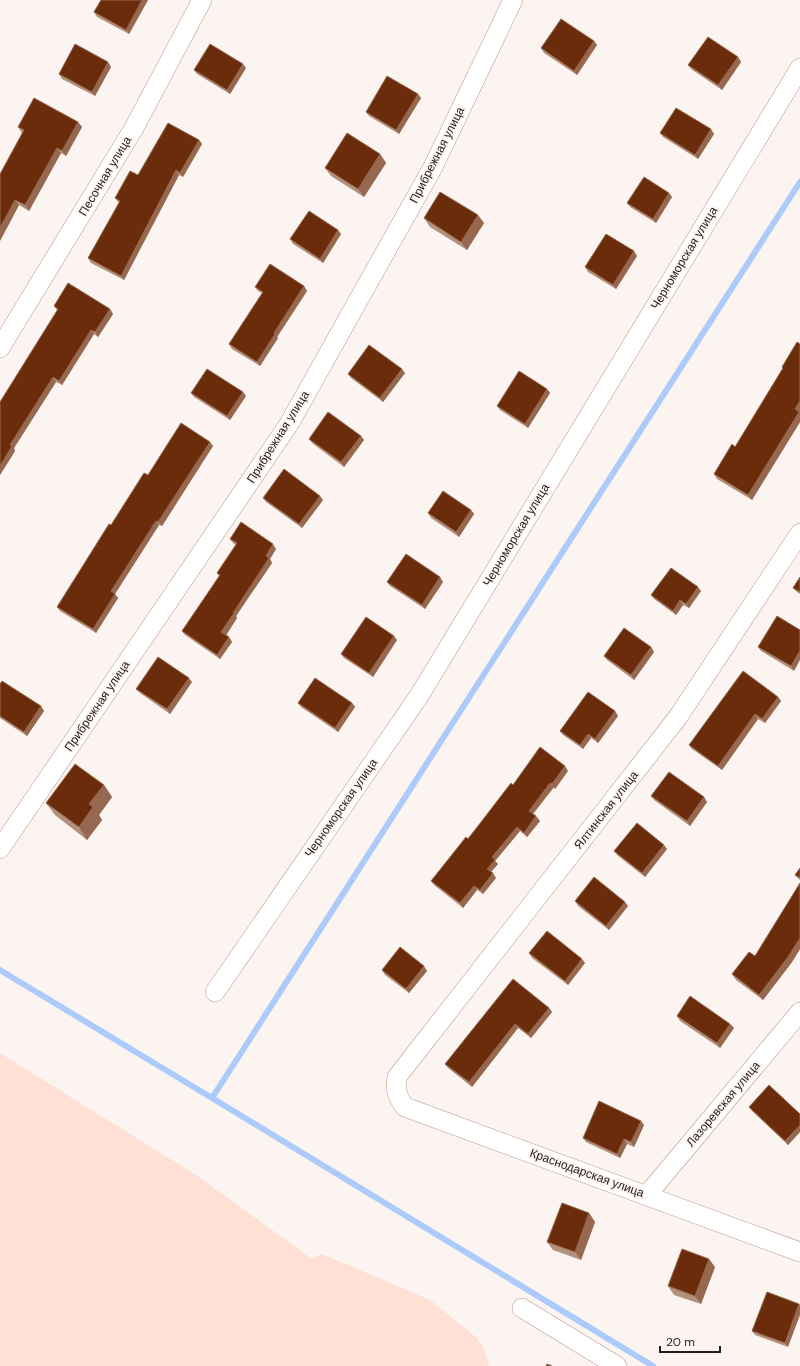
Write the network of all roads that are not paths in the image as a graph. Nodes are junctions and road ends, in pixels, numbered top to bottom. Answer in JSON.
{"nodes":[{"id":1,"x":202,"y":0,"type":"edge"},
{"id":2,"x":513,"y":0,"type":"edge"},
{"id":3,"x":800,"y":68,"type":"edge"},
{"id":4,"x":0,"y":348,"type":"edge"},
{"id":5,"x":800,"y":533,"type":"edge"},
{"id":6,"x":0,"y":849,"type":"edge"},
{"id":7,"x":214,"y":992,"type":"dead end"},
{"id":8,"x":800,"y":1012,"type":"edge"},
{"id":9,"x":397,"y":1076,"type":"joint"},
{"id":10,"x":647,"y":1195,"type":"junction"},
{"id":11,"x":800,"y":1252,"type":"edge"},
{"id":12,"x":522,"y":1308,"type":"dead end"},
{"id":13,"x":618,"y":1366,"type":"edge"}],
"edges":[{"from":1,"to":4,"type":"street","name":"Песочная улица"},
{"from":2,"to":6,"type":"street","name":"Прибрежная улица"},
{"from":3,"to":7,"type":"street","name":"Черноморская улица"},
{"from":5,"to":9,"type":"street","name":"Ялтинская улица"},
{"from":8,"to":10,"type":"street","name":"Лазоревская улица"},
{"from":9,"to":10,"type":"street","name":"Краснодарская улица"},
{"from":10,"to":11,"type":"street","name":"Краснодарская улица"},
{"from":12,"to":13,"type":"street"}]}
